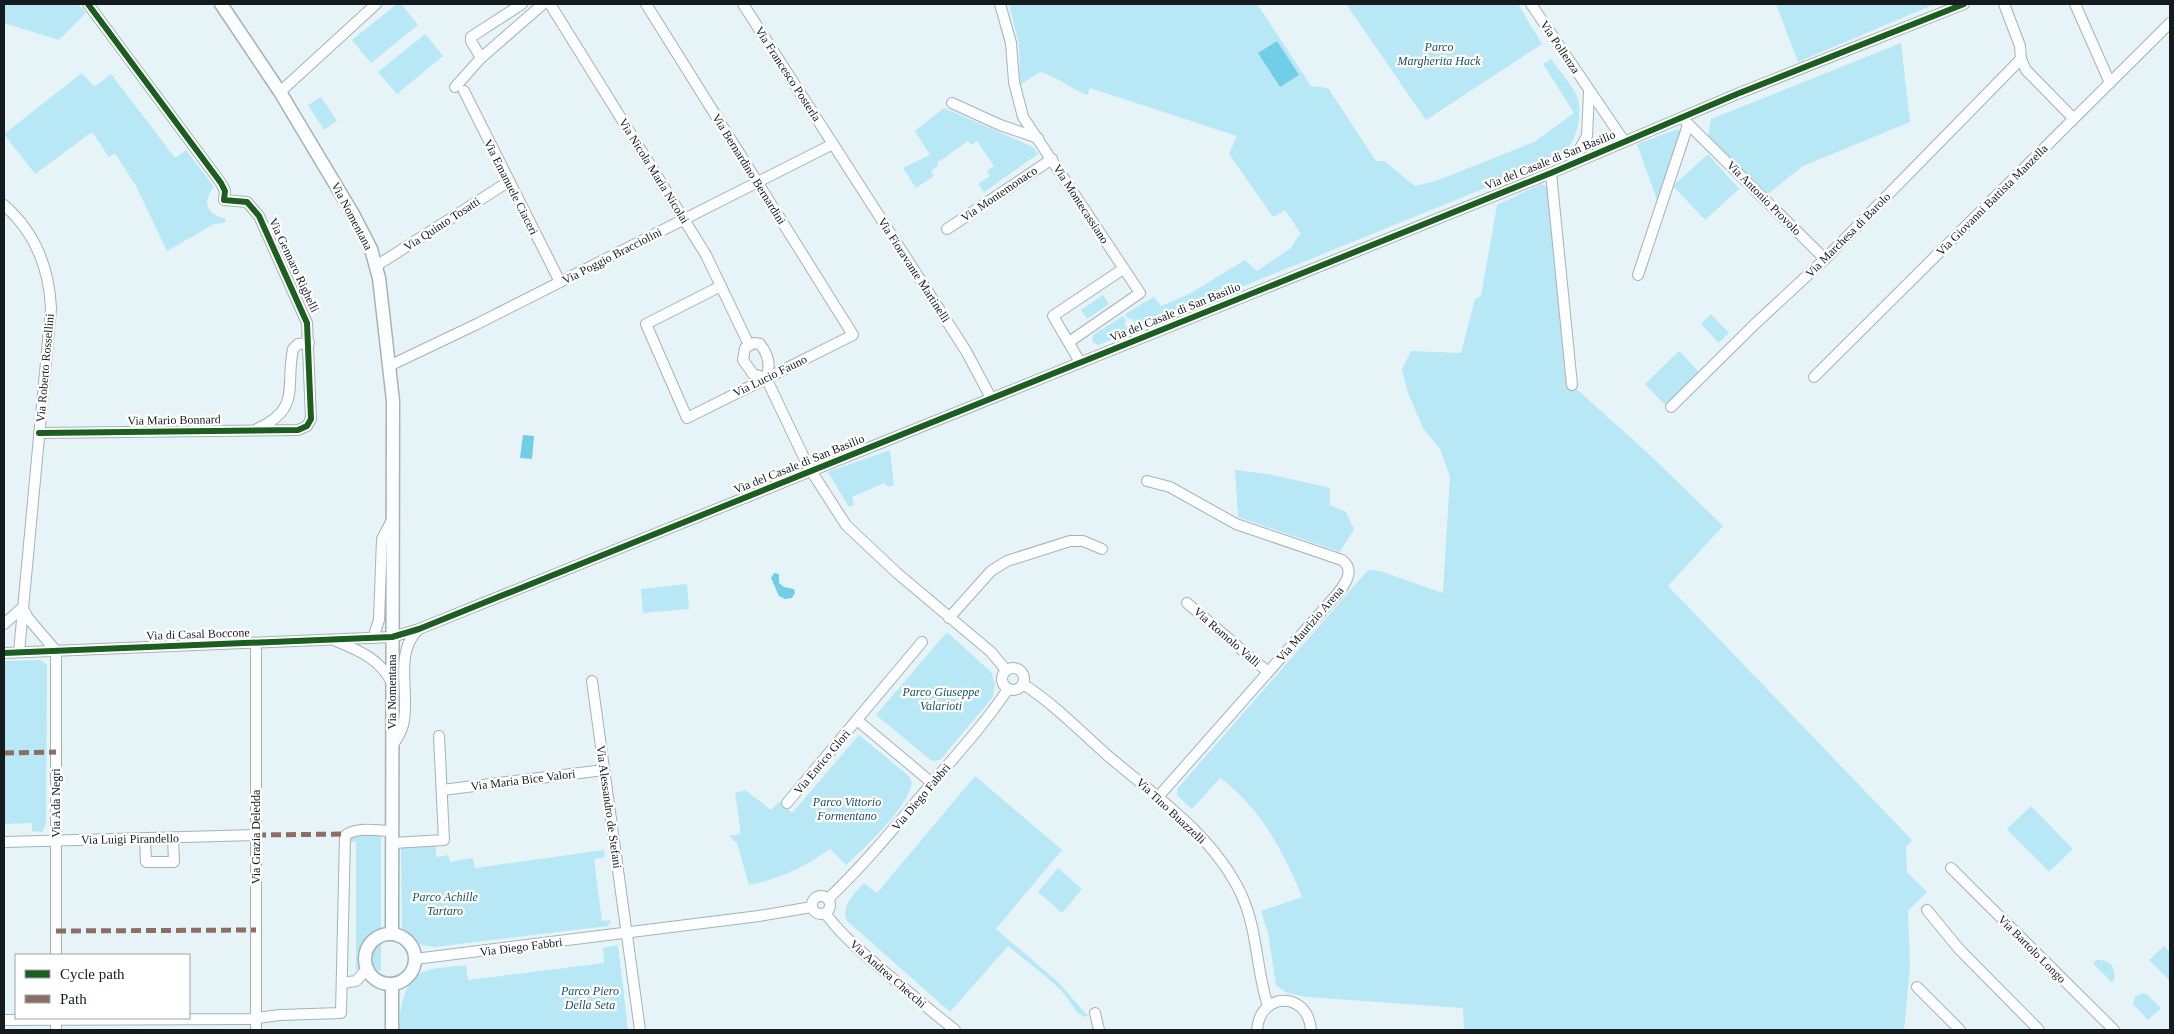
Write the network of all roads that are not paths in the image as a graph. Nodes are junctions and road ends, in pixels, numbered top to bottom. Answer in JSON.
{"nodes":[{"id":1,"x":88,"y":4,"type":"edge"},
{"id":2,"x":221,"y":4,"type":"edge"},
{"id":3,"x":376,"y":4,"type":"edge"},
{"id":4,"x":522,"y":4,"type":"edge"},
{"id":5,"x":543,"y":4,"type":"edge"},
{"id":6,"x":550,"y":4,"type":"edge"},
{"id":7,"x":646,"y":4,"type":"edge"},
{"id":8,"x":743,"y":4,"type":"edge"},
{"id":9,"x":1000,"y":4,"type":"edge"},
{"id":10,"x":1532,"y":4,"type":"edge"},
{"id":11,"x":1964,"y":4,"type":"edge"},
{"id":12,"x":2004,"y":4,"type":"edge"},
{"id":13,"x":2075,"y":4,"type":"edge"},
{"id":14,"x":2170,"y":23,"type":"edge"},
{"id":15,"x":481,"y":58,"type":"junction"},
{"id":16,"x":2021,"y":59,"type":"junction"},
{"id":17,"x":2110,"y":83,"type":"junction"},
{"id":18,"x":1589,"y":91,"type":"junction"},
{"id":19,"x":280,"y":92,"type":"junction"},
{"id":20,"x":952,"y":103,"type":"dead end"},
{"id":21,"x":1695,"y":113,"type":"junction"},
{"id":22,"x":2073,"y":118,"type":"junction"},
{"id":23,"x":1685,"y":122,"type":"junction"},
{"id":24,"x":1038,"y":138,"type":"junction"},
{"id":25,"x":1702,"y":138,"type":"junction"},
{"id":26,"x":1624,"y":141,"type":"junction"},
{"id":27,"x":833,"y":144,"type":"junction"},
{"id":28,"x":1052,"y":159,"type":"junction"},
{"id":29,"x":1572,"y":164,"type":"junction"},
{"id":30,"x":1551,"y":173,"type":"junction"},
{"id":31,"x":508,"y":182,"type":"junction"},
{"id":32,"x":758,"y":183,"type":"junction"},
{"id":33,"x":4,"y":206,"type":"edge"},
{"id":34,"x":685,"y":220,"type":"junction"},
{"id":35,"x":947,"y":229,"type":"dead end"},
{"id":36,"x":1825,"y":259,"type":"junction"},
{"id":37,"x":376,"y":266,"type":"junction"},
{"id":38,"x":1124,"y":269,"type":"junction"},
{"id":39,"x":1638,"y":275,"type":"dead end"},
{"id":40,"x":560,"y":282,"type":"junction"},
{"id":41,"x":721,"y":286,"type":"junction"},
{"id":42,"x":853,"y":335,"type":"joint"},
{"id":43,"x":1069,"y":342,"type":"junction"},
{"id":44,"x":309,"y":343,"type":"junction"},
{"id":45,"x":749,"y":345,"type":"junction"},
{"id":46,"x":1080,"y":362,"type":"junction"},
{"id":47,"x":390,"y":366,"type":"junction"},
{"id":48,"x":1814,"y":377,"type":"dead end"},
{"id":49,"x":766,"y":378,"type":"junction"},
{"id":50,"x":1572,"y":384,"type":"dead end"},
{"id":51,"x":991,"y":398,"type":"junction"},
{"id":52,"x":1672,"y":407,"type":"dead end"},
{"id":53,"x":308,"y":426,"type":"joint"},
{"id":54,"x":252,"y":431,"type":"junction"},
{"id":55,"x":39,"y":433,"type":"junction"},
{"id":56,"x":812,"y":470,"type":"junction"},
{"id":57,"x":1147,"y":480,"type":"dead end"},
{"id":58,"x":393,"y":518,"type":"junction"},
{"id":59,"x":1102,"y":549,"type":"dead end"},
{"id":60,"x":1187,"y":603,"type":"dead end"},
{"id":61,"x":22,"y":608,"type":"junction"},
{"id":62,"x":950,"y":618,"type":"junction"},
{"id":63,"x":4,"y":624,"type":"edge"},
{"id":64,"x":419,"y":630,"type":"junction"},
{"id":65,"x":392,"y":637,"type":"junction"},
{"id":66,"x":373,"y":638,"type":"junction"},
{"id":67,"x":333,"y":640,"type":"junction"},
{"id":68,"x":922,"y":642,"type":"dead end"},
{"id":69,"x":256,"y":643,"type":"junction"},
{"id":70,"x":56,"y":651,"type":"junction"},
{"id":71,"x":20,"y":652,"type":"junction"},
{"id":72,"x":4,"y":653,"type":"edge"},
{"id":73,"x":1006,"y":670,"type":"junction"},
{"id":74,"x":1268,"y":672,"type":"junction"},
{"id":75,"x":592,"y":681,"type":"dead end"},
{"id":76,"x":392,"y":683,"type":"junction"},
{"id":77,"x":1023,"y":684,"type":"junction"},
{"id":78,"x":1008,"y":689,"type":"junction"},
{"id":79,"x":857,"y":720,"type":"junction"},
{"id":80,"x":439,"y":736,"type":"dead end"},
{"id":81,"x":392,"y":746,"type":"junction"},
{"id":82,"x":604,"y":770,"type":"junction"},
{"id":83,"x":932,"y":783,"type":"junction"},
{"id":84,"x":442,"y":790,"type":"junction"},
{"id":85,"x":1158,"y":797,"type":"junction"},
{"id":86,"x":786,"y":803,"type":"dead end"},
{"id":87,"x":256,"y":835,"type":"junction"},
{"id":88,"x":393,"y":837,"type":"junction"},
{"id":89,"x":174,"y":838,"type":"junction"},
{"id":90,"x":146,"y":839,"type":"junction"},
{"id":91,"x":56,"y":841,"type":"junction"},
{"id":92,"x":4,"y":842,"type":"edge"},
{"id":93,"x":1951,"y":868,"type":"dead end"},
{"id":94,"x":828,"y":899,"type":"junction"},
{"id":95,"x":812,"y":907,"type":"junction"},
{"id":96,"x":1927,"y":910,"type":"dead end"},
{"id":97,"x":825,"y":913,"type":"junction"},
{"id":98,"x":392,"y":934,"type":"junction"},
{"id":99,"x":626,"y":934,"type":"junction"},
{"id":100,"x":56,"y":954,"type":"edge"},
{"id":101,"x":415,"y":959,"type":"junction"},
{"id":102,"x":367,"y":969,"type":"junction"},
{"id":103,"x":342,"y":983,"type":"junction"},
{"id":104,"x":392,"y":984,"type":"junction"},
{"id":105,"x":1917,"y":987,"type":"dead end"},
{"id":106,"x":1268,"y":1006,"type":"junction"},
{"id":107,"x":1095,"y":1013,"type":"dead end"},
{"id":108,"x":256,"y":1018,"type":"junction"},
{"id":109,"x":30,"y":1019,"type":"edge"},
{"id":110,"x":70,"y":1019,"type":"edge"},
{"id":111,"x":4,"y":1020,"type":"edge"},
{"id":112,"x":157,"y":1025,"type":"edge"},
{"id":113,"x":256,"y":1030,"type":"edge"},
{"id":114,"x":392,"y":1030,"type":"edge"},
{"id":115,"x":640,"y":1030,"type":"edge"},
{"id":116,"x":955,"y":1030,"type":"edge"},
{"id":117,"x":1099,"y":1030,"type":"edge"},
{"id":118,"x":1257,"y":1030,"type":"edge"},
{"id":119,"x":1311,"y":1030,"type":"edge"},
{"id":120,"x":1960,"y":1030,"type":"edge"},
{"id":121,"x":2038,"y":1030,"type":"edge"},
{"id":122,"x":2114,"y":1030,"type":"edge"}],
"edges":[{"from":1,"to":44,"type":"street","name":"Via Gennaro Righelli"},
{"from":2,"to":19,"type":"main road","name":"Via Nomentana"},
{"from":3,"to":19,"type":"street"},
{"from":4,"to":15,"type":"street"},
{"from":5,"to":15,"type":"street"},
{"from":6,"to":34,"type":"street","name":"Via Nicola Maria Nicolai"},
{"from":7,"to":32,"type":"street","name":"Via Bernardino Bernardini"},
{"from":8,"to":27,"type":"street","name":"Via Francesco Posterla"},
{"from":9,"to":24,"type":"street","name":"Via Montecassiano"},
{"from":10,"to":18,"type":"street","name":"Via Pollenza"},
{"from":11,"to":21,"type":"street","name":"Via del Casale di San Basilio"},
{"from":12,"to":16,"type":"street"},
{"from":13,"to":17,"type":"street"},
{"from":14,"to":17,"type":"street","name":"Via Giovanni Battista Manzella"},
{"from":15,"to":31,"type":"street","name":"Via Emanuele Ciaceri"},
{"from":16,"to":22,"type":"street"},
{"from":16,"to":36,"type":"street","name":"Via Marchesa di Barolo"},
{"from":17,"to":22,"type":"street","name":"Via Giovanni Battista Manzella"},
{"from":18,"to":26,"type":"street","name":"Via Pollenza"},
{"from":18,"to":29,"type":"street"},
{"from":19,"to":37,"type":"main road","name":"Via Nomentana"},
{"from":20,"to":24,"type":"street"},
{"from":21,"to":23,"type":"street","name":"Via del Casale di San Basilio"},
{"from":21,"to":25,"type":"street","name":"Via Antonio Provolo"},
{"from":22,"to":48,"type":"street","name":"Via Giovanni Battista Manzella"},
{"from":23,"to":25,"type":"street","name":"Via Antonio Provolo"},
{"from":23,"to":26,"type":"street","name":"Via del Casale di San Basilio"},
{"from":23,"to":39,"type":"street"},
{"from":24,"to":28,"type":"street","name":"Via Montecassiano"},
{"from":25,"to":36,"type":"street","name":"Via Antonio Provolo"},
{"from":26,"to":29,"type":"street","name":"Via del Casale di San Basilio"},
{"from":27,"to":32,"type":"street","name":"Via Poggio Bracciolini"},
{"from":27,"to":51,"type":"street","name":"Via Fioravante Martinelli"},
{"from":28,"to":35,"type":"street","name":"Via Montemonaco"},
{"from":28,"to":38,"type":"street","name":"Via Montecassiano"},
{"from":29,"to":30,"type":"street","name":"Via del Casale di San Basilio"},
{"from":30,"to":46,"type":"street","name":"Via del Casale di San Basilio"},
{"from":30,"to":50,"type":"street"},
{"from":31,"to":37,"type":"street","name":"Via Quinto Tosatti"},
{"from":31,"to":40,"type":"street","name":"Via Emanuele Ciaceri"},
{"from":32,"to":34,"type":"street","name":"Via Poggio Bracciolini"},
{"from":32,"to":42,"type":"street","name":"Via Bernardino Bernardini"},
{"from":33,"to":55,"type":"street","name":"Via Roberto Rossellini"},
{"from":34,"to":40,"type":"street","name":"Via Poggio Bracciolini"},
{"from":34,"to":41,"type":"street","name":"Via Nicola Maria Nicolai"},
{"from":36,"to":52,"type":"street","name":"Via Marchesa di Barolo"},
{"from":37,"to":47,"type":"main road","name":"Via Nomentana"},
{"from":38,"to":43,"type":"street","name":"Via Montecassiano"},
{"from":38,"to":43,"type":"street"},
{"from":40,"to":47,"type":"street","name":"Via Poggio Bracciolini"},
{"from":41,"to":45,"type":"street","name":"Via Nicola Maria Nicolai"},
{"from":41,"to":49,"type":"street","name":"Via Lucio Fauno"},
{"from":42,"to":49,"type":"street","name":"Via Lucio Fauno"},
{"from":43,"to":46,"type":"street"},
{"from":44,"to":53,"type":"street","name":"Via Gennaro Righelli"},
{"from":44,"to":54,"type":"street"},
{"from":45,"to":49,"type":"street"},
{"from":45,"to":49,"type":"street"},
{"from":46,"to":51,"type":"street","name":"Via del Casale di San Basilio"},
{"from":47,"to":58,"type":"main road","name":"Via Nomentana"},
{"from":49,"to":56,"type":"street"},
{"from":51,"to":56,"type":"street","name":"Via del Casale di San Basilio"},
{"from":53,"to":54,"type":"street","name":"Via Mario Bonnard"},
{"from":54,"to":55,"type":"street","name":"Via Mario Bonnard"},
{"from":55,"to":61,"type":"street","name":"Via Roberto Rossellini"},
{"from":56,"to":62,"type":"street"},
{"from":56,"to":64,"type":"street","name":"Via del Casale di San Basilio"},
{"from":57,"to":74,"type":"street","name":"Via Maurizio Arena"},
{"from":58,"to":65,"type":"main road","name":"Via Nomentana"},
{"from":58,"to":66,"type":"street","name":"Via Nomentana"},
{"from":59,"to":62,"type":"street"},
{"from":60,"to":74,"type":"street","name":"Via Romolo Valli"},
{"from":61,"to":63,"type":"street"},
{"from":61,"to":70,"type":"street"},
{"from":61,"to":71,"type":"street","name":"Via Roberto Rossellini"},
{"from":62,"to":73,"type":"street"},
{"from":64,"to":65,"type":"street","name":"Via del Casale di San Basilio"},
{"from":64,"to":81,"type":"street","name":"Via Nomentana"},
{"from":65,"to":66,"type":"street","name":"Via di Casal Boccone"},
{"from":65,"to":76,"type":"main road","name":"Via Nomentana"},
{"from":66,"to":67,"type":"street","name":"Via di Casal Boccone"},
{"from":67,"to":69,"type":"street","name":"Via di Casal Boccone"},
{"from":67,"to":76,"type":"street","name":"Via di Casal Boccone"},
{"from":68,"to":79,"type":"street","name":"Via Enrico Glori"},
{"from":69,"to":70,"type":"street","name":"Via di Casal Boccone"},
{"from":69,"to":87,"type":"street","name":"Via Grazia Deledda"},
{"from":70,"to":71,"type":"street","name":"Via di Casal Boccone"},
{"from":70,"to":91,"type":"street","name":"Via Ada Negri"},
{"from":71,"to":72,"type":"street","name":"Via di Casal Boccone"},
{"from":73,"to":77,"type":"street"},
{"from":73,"to":78,"type":"street"},
{"from":74,"to":85,"type":"street","name":"Via Maurizio Arena"},
{"from":75,"to":82,"type":"street","name":"Via Alessandro de Stefani"},
{"from":76,"to":81,"type":"main road","name":"Via Nomentana"},
{"from":77,"to":78,"type":"street"},
{"from":77,"to":85,"type":"street","name":"Via Tino Buazzelli"},
{"from":78,"to":83,"type":"street","name":"Via Diego Fabbri"},
{"from":79,"to":83,"type":"street","name":"Via Enrico Glori"},
{"from":79,"to":86,"type":"street","name":"Via Enrico Glori"},
{"from":80,"to":84,"type":"street"},
{"from":81,"to":88,"type":"main road","name":"Via Nomentana"},
{"from":82,"to":84,"type":"street","name":"Via Maria Bice Valori"},
{"from":82,"to":99,"type":"street","name":"Via Alessandro de Stefani"},
{"from":83,"to":94,"type":"street","name":"Via Diego Fabbri"},
{"from":84,"to":88,"type":"street"},
{"from":85,"to":106,"type":"street","name":"Via Tino Buazzelli"},
{"from":87,"to":89,"type":"street","name":"Via Luigi Pirandello"},
{"from":87,"to":108,"type":"street","name":"Via Grazia Deledda"},
{"from":88,"to":98,"type":"main road","name":"Via Nomentana"},
{"from":88,"to":103,"type":"street"},
{"from":89,"to":90,"type":"street","name":"Via Luigi Pirandello"},
{"from":89,"to":90,"type":"street"},
{"from":90,"to":91,"type":"street","name":"Via Luigi Pirandello"},
{"from":91,"to":92,"type":"street","name":"Via Luigi Pirandello"},
{"from":91,"to":100,"type":"street","name":"Via Ada Negri"},
{"from":93,"to":122,"type":"street","name":"Via Bartolo Longo"},
{"from":94,"to":95,"type":"street"},
{"from":94,"to":97,"type":"street"},
{"from":95,"to":97,"type":"street"},
{"from":95,"to":99,"type":"street","name":"Via Diego Fabbri"},
{"from":96,"to":121,"type":"street"},
{"from":97,"to":116,"type":"street","name":"Via Andrea Checchi"},
{"from":98,"to":101,"type":"main road"},
{"from":98,"to":102,"type":"main road"},
{"from":99,"to":101,"type":"street","name":"Via Diego Fabbri"},
{"from":99,"to":115,"type":"street"},
{"from":101,"to":104,"type":"main road"},
{"from":102,"to":103,"type":"street"},
{"from":102,"to":104,"type":"main road"},
{"from":103,"to":108,"type":"street"},
{"from":104,"to":114,"type":"main road"},
{"from":105,"to":120,"type":"street"},
{"from":106,"to":118,"type":"street"},
{"from":106,"to":119,"type":"street"},
{"from":107,"to":117,"type":"street"},
{"from":108,"to":112,"type":"street"},
{"from":108,"to":113,"type":"street","name":"Via Grazia Deledda"},
{"from":109,"to":111,"type":"street"},
{"from":110,"to":112,"type":"street"}]}
